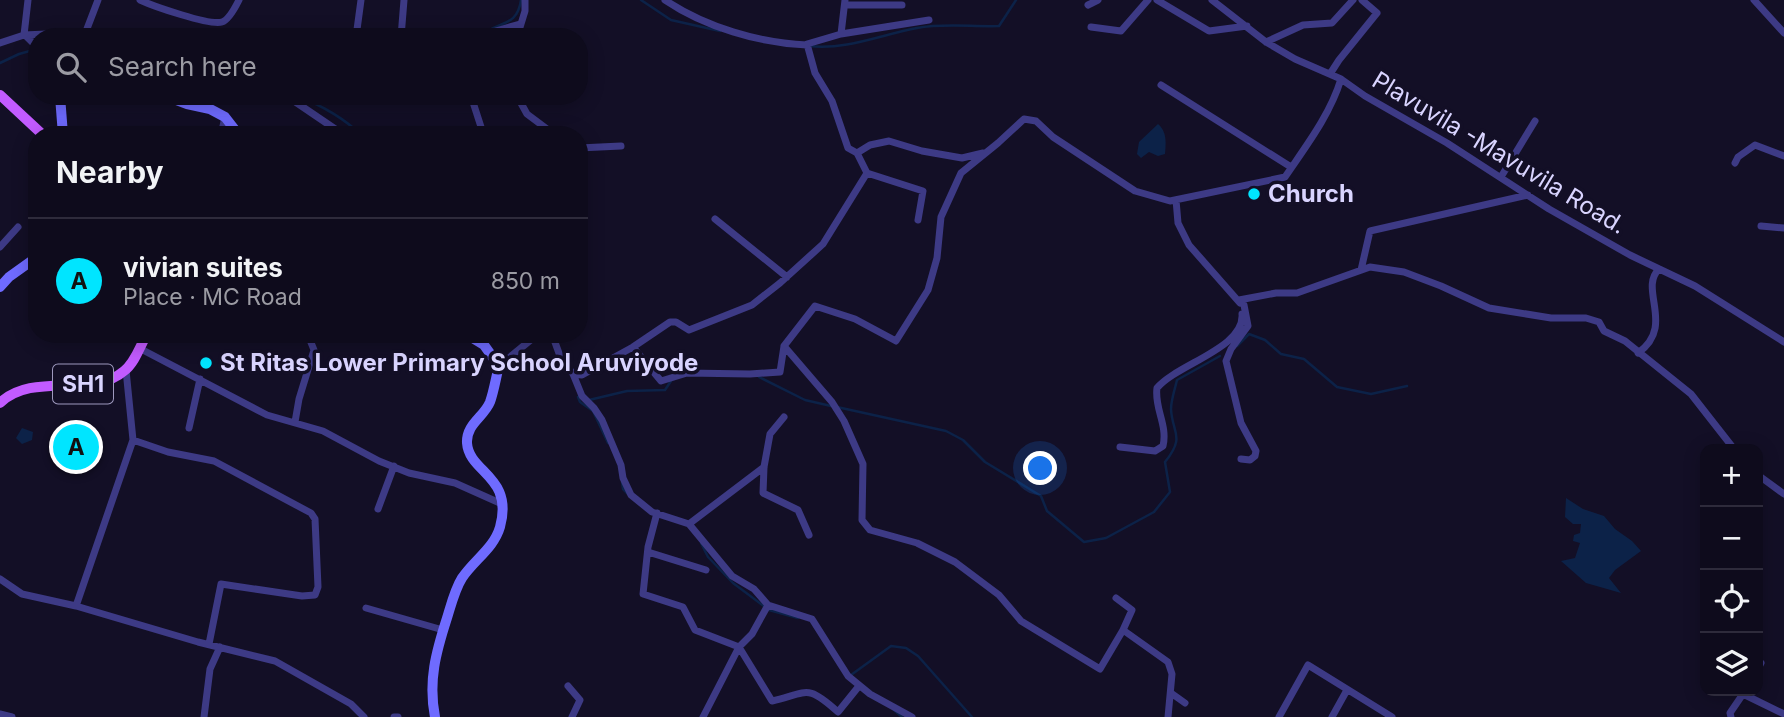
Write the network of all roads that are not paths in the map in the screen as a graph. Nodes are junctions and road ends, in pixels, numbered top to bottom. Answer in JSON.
{"nodes":[{"id":1,"x":28,"y":0,"type":"edge"},
{"id":2,"x":98,"y":0,"type":"edge"},
{"id":3,"x":140,"y":0,"type":"edge"},
{"id":4,"x":239,"y":0,"type":"edge"},
{"id":5,"x":361,"y":0,"type":"edge"},
{"id":6,"x":404,"y":0,"type":"edge"},
{"id":7,"x":525,"y":0,"type":"edge"},
{"id":8,"x":665,"y":0,"type":"edge"},
{"id":9,"x":1098,"y":0,"type":"edge"},
{"id":10,"x":1148,"y":0,"type":"edge"},
{"id":11,"x":1157,"y":0,"type":"edge"},
{"id":12,"x":1212,"y":0,"type":"edge"},
{"id":13,"x":1353,"y":0,"type":"edge"},
{"id":14,"x":1362,"y":0,"type":"edge"},
{"id":15,"x":1754,"y":0,"type":"edge"},
{"id":16,"x":845,"y":2,"type":"edge"},
{"id":17,"x":902,"y":5,"type":"dead end"},
{"id":18,"x":1088,"y":5,"type":"dead end"},
{"id":19,"x":929,"y":20,"type":"dead end"},
{"id":20,"x":520,"y":23,"type":"junction"},
{"id":21,"x":1247,"y":26,"type":"junction"},
{"id":22,"x":1091,"y":27,"type":"dead end"},
{"id":23,"x":91,"y":28,"type":"edge"},
{"id":24,"x":357,"y":28,"type":"edge"},
{"id":25,"x":402,"y":28,"type":"edge"},
{"id":26,"x":504,"y":28,"type":"edge"},
{"id":27,"x":519,"y":28,"type":"edge"},
{"id":28,"x":1784,"y":33,"type":"edge"},
{"id":29,"x":841,"y":34,"type":"junction"},
{"id":30,"x":24,"y":35,"type":"junction"},
{"id":31,"x":28,"y":35,"type":"edge"},
{"id":32,"x":28,"y":39,"type":"edge"},
{"id":33,"x":1266,"y":42,"type":"junction"},
{"id":34,"x":0,"y":43,"type":"edge"},
{"id":35,"x":808,"y":47,"type":"junction"},
{"id":36,"x":1330,"y":74,"type":"junction"},
{"id":37,"x":1341,"y":79,"type":"junction"},
{"id":38,"x":1161,"y":85,"type":"dead end"},
{"id":39,"x":0,"y":95,"type":"edge"},
{"id":40,"x":61,"y":105,"type":"edge"},
{"id":41,"x":192,"y":105,"type":"edge"},
{"id":42,"x":300,"y":105,"type":"edge"},
{"id":43,"x":474,"y":105,"type":"edge"},
{"id":44,"x":522,"y":105,"type":"edge"},
{"id":45,"x":225,"y":117,"type":"junction"},
{"id":46,"x":1535,"y":121,"type":"dead end"},
{"id":47,"x":33,"y":126,"type":"edge"},
{"id":48,"x":62,"y":126,"type":"edge"},
{"id":49,"x":223,"y":126,"type":"edge"},
{"id":50,"x":232,"y":126,"type":"edge"},
{"id":51,"x":331,"y":126,"type":"edge"},
{"id":52,"x":481,"y":126,"type":"edge"},
{"id":53,"x":543,"y":126,"type":"edge"},
{"id":54,"x":621,"y":146,"type":"dead end"},
{"id":55,"x":588,"y":148,"type":"edge"},
{"id":56,"x":988,"y":151,"type":"junction"},
{"id":57,"x":857,"y":153,"type":"junction"},
{"id":58,"x":1784,"y":156,"type":"edge"},
{"id":59,"x":962,"y":158,"type":"junction"},
{"id":60,"x":1735,"y":163,"type":"dead end"},
{"id":61,"x":1291,"y":167,"type":"junction"},
{"id":62,"x":867,"y":173,"type":"junction"},
{"id":63,"x":961,"y":173,"type":"junction"},
{"id":64,"x":1501,"y":177,"type":"junction"},
{"id":65,"x":1528,"y":195,"type":"junction"},
{"id":66,"x":1174,"y":203,"type":"junction"},
{"id":67,"x":715,"y":219,"type":"dead end"},
{"id":68,"x":918,"y":220,"type":"dead end"},
{"id":69,"x":1761,"y":226,"type":"dead end"},
{"id":70,"x":18,"y":227,"type":"dead end"},
{"id":71,"x":1784,"y":228,"type":"edge"},
{"id":72,"x":0,"y":247,"type":"edge"},
{"id":73,"x":28,"y":263,"type":"edge"},
{"id":74,"x":1659,"y":269,"type":"junction"},
{"id":75,"x":1361,"y":270,"type":"junction"},
{"id":76,"x":787,"y":277,"type":"junction"},
{"id":77,"x":0,"y":288,"type":"edge"},
{"id":78,"x":1239,"y":300,"type":"junction"},
{"id":79,"x":1784,"y":342,"type":"edge"},
{"id":80,"x":142,"y":343,"type":"edge"},
{"id":81,"x":311,"y":343,"type":"edge"},
{"id":82,"x":481,"y":343,"type":"edge"},
{"id":83,"x":527,"y":343,"type":"edge"},
{"id":84,"x":555,"y":343,"type":"edge"},
{"id":85,"x":784,"y":345,"type":"junction"},
{"id":86,"x":633,"y":347,"type":"junction"},
{"id":87,"x":139,"y":348,"type":"junction"},
{"id":88,"x":1638,"y":353,"type":"junction"},
{"id":89,"x":499,"y":366,"type":"junction"},
{"id":90,"x":126,"y":370,"type":"junction"},
{"id":91,"x":573,"y":374,"type":"junction"},
{"id":92,"x":200,"y":380,"type":"junction"},
{"id":93,"x":0,"y":402,"type":"edge"},
{"id":94,"x":784,"y":417,"type":"dead end"},
{"id":95,"x":295,"y":422,"type":"junction"},
{"id":96,"x":189,"y":428,"type":"dead end"},
{"id":97,"x":132,"y":440,"type":"junction"},
{"id":98,"x":1730,"y":444,"type":"edge"},
{"id":99,"x":1119,"y":447,"type":"dead end"},
{"id":100,"x":1241,"y":459,"type":"dead end"},
{"id":101,"x":394,"y":466,"type":"junction"},
{"id":102,"x":764,"y":467,"type":"junction"},
{"id":103,"x":1763,"y":479,"type":"edge"},
{"id":104,"x":1784,"y":495,"type":"edge"},
{"id":105,"x":502,"y":504,"type":"junction"},
{"id":106,"x":378,"y":509,"type":"dead end"},
{"id":107,"x":657,"y":513,"type":"junction"},
{"id":108,"x":689,"y":524,"type":"junction"},
{"id":109,"x":809,"y":535,"type":"dead end"},
{"id":110,"x":648,"y":552,"type":"junction"},
{"id":111,"x":706,"y":570,"type":"dead end"},
{"id":112,"x":0,"y":579,"type":"edge"},
{"id":113,"x":1116,"y":598,"type":"dead end"},
{"id":114,"x":768,"y":605,"type":"junction"},
{"id":115,"x":76,"y":606,"type":"junction"},
{"id":116,"x":366,"y":608,"type":"dead end"},
{"id":117,"x":443,"y":630,"type":"junction"},
{"id":118,"x":1123,"y":630,"type":"junction"},
{"id":119,"x":209,"y":645,"type":"junction"},
{"id":120,"x":739,"y":646,"type":"junction"},
{"id":121,"x":220,"y":647,"type":"junction"},
{"id":122,"x":568,"y":686,"type":"dead end"},
{"id":123,"x":859,"y":686,"type":"junction"},
{"id":124,"x":1347,"y":690,"type":"junction"},
{"id":125,"x":1171,"y":692,"type":"junction"},
{"id":126,"x":1741,"y":696,"type":"edge"},
{"id":127,"x":1751,"y":696,"type":"edge"},
{"id":128,"x":1185,"y":703,"type":"dead end"},
{"id":129,"x":1784,"y":714,"type":"edge"},
{"id":130,"x":0,"y":715,"type":"edge"},
{"id":131,"x":836,"y":715,"type":"edge"},
{"id":132,"x":12,"y":717,"type":"edge"},
{"id":133,"x":204,"y":717,"type":"edge"},
{"id":134,"x":364,"y":717,"type":"edge"},
{"id":135,"x":435,"y":717,"type":"edge"},
{"id":136,"x":572,"y":717,"type":"edge"},
{"id":137,"x":703,"y":717,"type":"edge"},
{"id":138,"x":912,"y":717,"type":"edge"},
{"id":139,"x":1168,"y":717,"type":"edge"},
{"id":140,"x":1279,"y":717,"type":"edge"},
{"id":141,"x":1332,"y":717,"type":"edge"},
{"id":142,"x":1392,"y":717,"type":"edge"},
{"id":143,"x":1731,"y":717,"type":"edge"}],
"edges":[{"from":1,"to":30,"type":"street"},
{"from":2,"to":23,"type":"street"},
{"from":3,"to":4,"type":"street"},
{"from":5,"to":24,"type":"street"},
{"from":6,"to":25,"type":"street"},
{"from":7,"to":20,"type":"street"},
{"from":8,"to":35,"type":"street"},
{"from":9,"to":18,"type":"street"},
{"from":10,"to":22,"type":"street"},
{"from":11,"to":21,"type":"street"},
{"from":12,"to":21,"type":"street"},
{"from":13,"to":33,"type":"street"},
{"from":14,"to":36,"type":"street"},
{"from":15,"to":28,"type":"street"},
{"from":16,"to":17,"type":"street"},
{"from":16,"to":29,"type":"street"},
{"from":19,"to":29,"type":"street"},
{"from":20,"to":26,"type":"street"},
{"from":20,"to":27,"type":"street"},
{"from":21,"to":33,"type":"street"},
{"from":29,"to":35,"type":"street"},
{"from":30,"to":31,"type":"street"},
{"from":30,"to":32,"type":"street"},
{"from":30,"to":34,"type":"street"},
{"from":33,"to":36,"type":"street"},
{"from":35,"to":57,"type":"street"},
{"from":36,"to":37,"type":"street"},
{"from":37,"to":61,"type":"street","name":"Plavuvila -Mavuvila Road."},
{"from":37,"to":64,"type":"street","name":"Plavuvila -Mavuvila Road."},
{"from":38,"to":61,"type":"street"},
{"from":39,"to":47,"type":"main road"},
{"from":40,"to":48,"type":"street"},
{"from":41,"to":45,"type":"street"},
{"from":42,"to":51,"type":"street"},
{"from":43,"to":52,"type":"street"},
{"from":44,"to":53,"type":"street"},
{"from":45,"to":49,"type":"street"},
{"from":45,"to":50,"type":"street"},
{"from":46,"to":64,"type":"street"},
{"from":54,"to":55,"type":"street"},
{"from":56,"to":59,"type":"street"},
{"from":56,"to":63,"type":"street"},
{"from":56,"to":66,"type":"street"},
{"from":57,"to":59,"type":"street"},
{"from":57,"to":62,"type":"street"},
{"from":58,"to":60,"type":"street"},
{"from":59,"to":63,"type":"street"},
{"from":61,"to":66,"type":"street"},
{"from":62,"to":68,"type":"street"},
{"from":62,"to":76,"type":"street"},
{"from":63,"to":85,"type":"street"},
{"from":64,"to":65,"type":"street","name":"Plavuvila -Mavuvila Road."},
{"from":65,"to":74,"type":"street","name":"Plavuvila -Mavuvila Road."},
{"from":65,"to":75,"type":"street"},
{"from":66,"to":78,"type":"street"},
{"from":67,"to":76,"type":"street"},
{"from":69,"to":71,"type":"street"},
{"from":70,"to":72,"type":"street"},
{"from":73,"to":77,"type":"street"},
{"from":74,"to":79,"type":"street","name":"Plavuvila -Mavuvila Road."},
{"from":74,"to":88,"type":"street"},
{"from":75,"to":78,"type":"street"},
{"from":75,"to":88,"type":"street"},
{"from":76,"to":86,"type":"street"},
{"from":78,"to":99,"type":"street"},
{"from":78,"to":100,"type":"street"},
{"from":80,"to":87,"type":"main road","number":"SH1"},
{"from":81,"to":95,"type":"street"},
{"from":82,"to":89,"type":"street"},
{"from":83,"to":89,"type":"street"},
{"from":84,"to":91,"type":"street"},
{"from":85,"to":86,"type":"street"},
{"from":85,"to":118,"type":"street"},
{"from":86,"to":91,"type":"street"},
{"from":87,"to":90,"type":"main road","number":"SH1"},
{"from":87,"to":92,"type":"street"},
{"from":88,"to":98,"type":"street"},
{"from":89,"to":105,"type":"street"},
{"from":90,"to":93,"type":"main road","number":"SH1"},
{"from":90,"to":97,"type":"street"},
{"from":91,"to":107,"type":"street"},
{"from":92,"to":95,"type":"street"},
{"from":92,"to":96,"type":"street"},
{"from":94,"to":102,"type":"street"},
{"from":95,"to":101,"type":"street"},
{"from":97,"to":115,"type":"street"},
{"from":97,"to":119,"type":"street"},
{"from":101,"to":105,"type":"street"},
{"from":101,"to":106,"type":"street"},
{"from":102,"to":108,"type":"street"},
{"from":102,"to":109,"type":"street"},
{"from":103,"to":104,"type":"street"},
{"from":105,"to":117,"type":"street"},
{"from":107,"to":108,"type":"street"},
{"from":107,"to":110,"type":"street"},
{"from":108,"to":114,"type":"street"},
{"from":110,"to":111,"type":"street"},
{"from":110,"to":120,"type":"street"},
{"from":112,"to":115,"type":"street"},
{"from":113,"to":118,"type":"street"},
{"from":114,"to":120,"type":"street"},
{"from":114,"to":123,"type":"street"},
{"from":115,"to":119,"type":"street"},
{"from":116,"to":117,"type":"street"},
{"from":117,"to":135,"type":"street"},
{"from":118,"to":125,"type":"street"},
{"from":119,"to":121,"type":"street"},
{"from":120,"to":131,"type":"street"},
{"from":120,"to":137,"type":"street"},
{"from":121,"to":133,"type":"street"},
{"from":121,"to":134,"type":"street"},
{"from":122,"to":136,"type":"street"},
{"from":123,"to":131,"type":"street"},
{"from":123,"to":138,"type":"street"},
{"from":124,"to":140,"type":"street"},
{"from":124,"to":141,"type":"street"},
{"from":124,"to":142,"type":"street"},
{"from":125,"to":128,"type":"street"},
{"from":125,"to":139,"type":"street"},
{"from":126,"to":143,"type":"street"},
{"from":127,"to":129,"type":"street"},
{"from":130,"to":132,"type":"street"}]}
